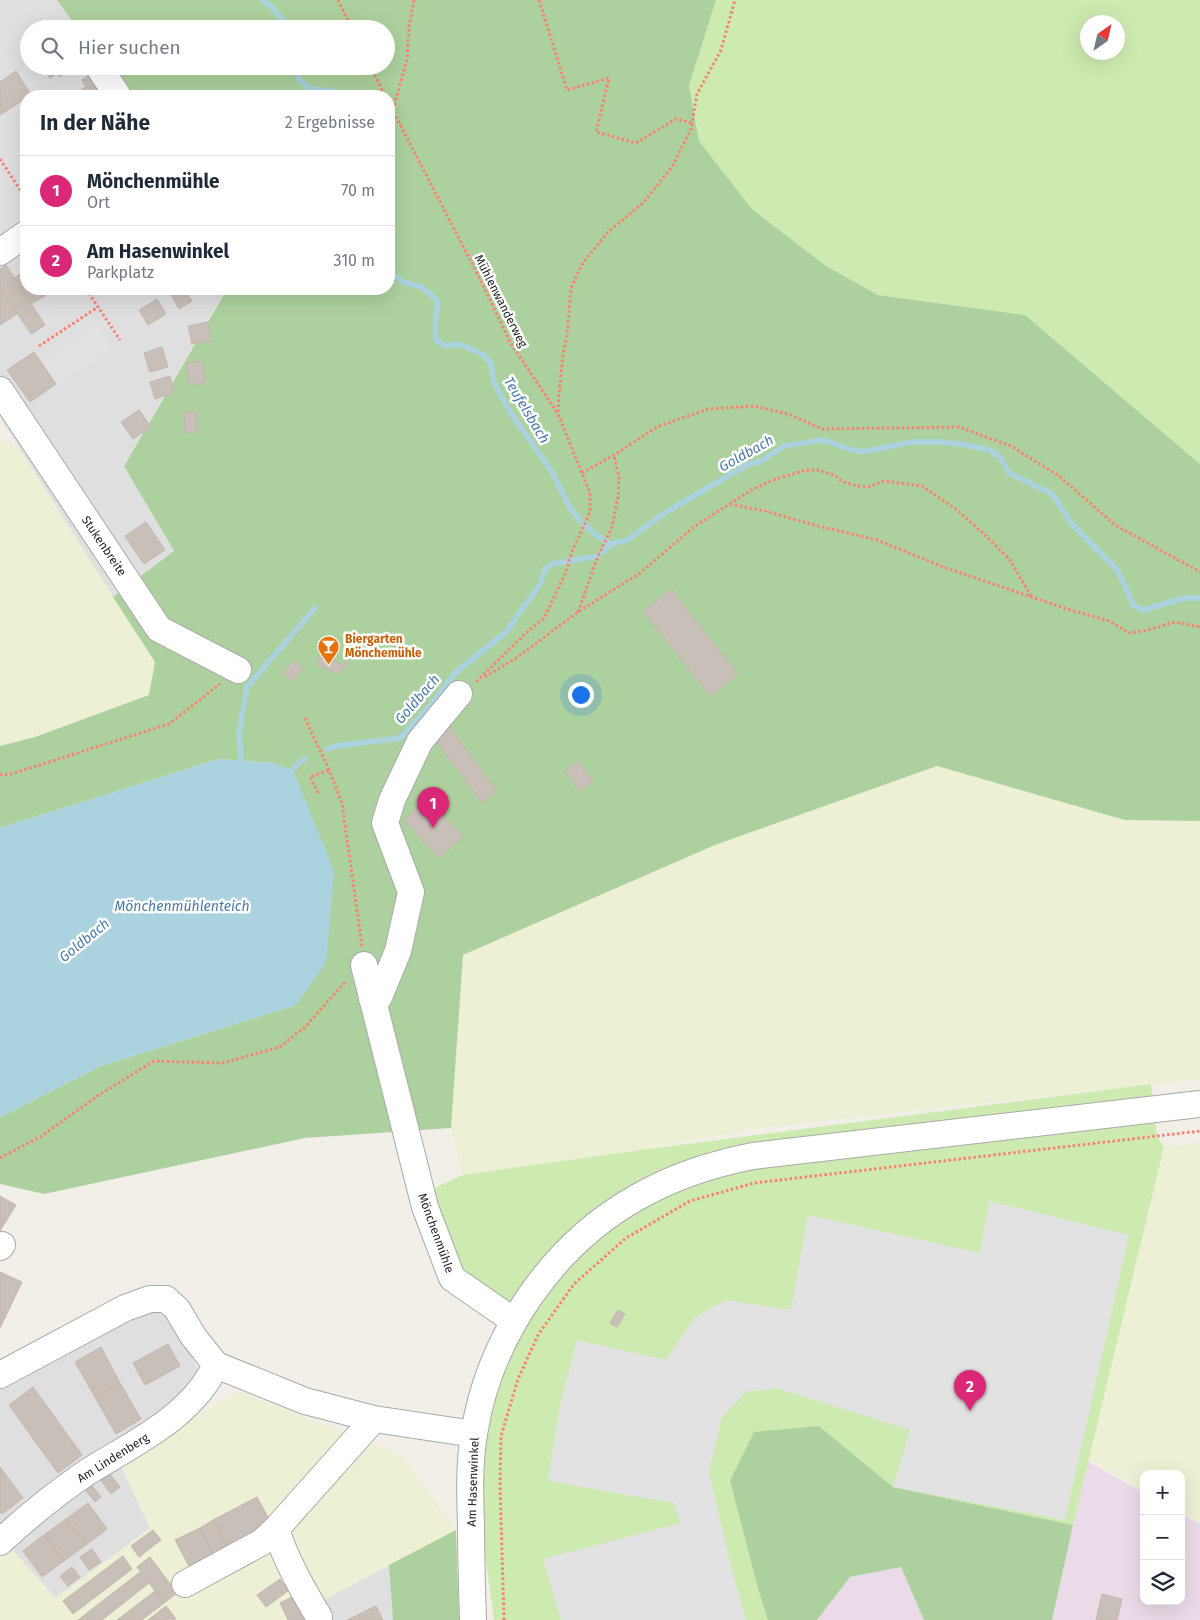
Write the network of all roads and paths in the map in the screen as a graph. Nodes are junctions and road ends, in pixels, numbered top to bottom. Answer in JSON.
{"nodes":[{"id":1,"x":338,"y":0,"type":"edge"},
{"id":2,"x":414,"y":0,"type":"edge"},
{"id":3,"x":539,"y":0,"type":"edge"},
{"id":4,"x":735,"y":0,"type":"edge"},
{"id":5,"x":348,"y":20,"type":"edge"},
{"id":6,"x":104,"y":75,"type":"edge"},
{"id":7,"x":374,"y":75,"type":"edge"},
{"id":8,"x":114,"y":90,"type":"edge"},
{"id":9,"x":382,"y":90,"type":"edge"},
{"id":10,"x":395,"y":100,"type":"edge"},
{"id":11,"x":395,"y":117,"type":"edge"},
{"id":12,"x":692,"y":123,"type":"junction"},
{"id":13,"x":0,"y":159,"type":"edge"},
{"id":14,"x":20,"y":190,"type":"edge"},
{"id":15,"x":20,"y":238,"type":"edge"},
{"id":16,"x":0,"y":252,"type":"edge"},
{"id":17,"x":90,"y":295,"type":"edge"},
{"id":18,"x":98,"y":307,"type":"junction"},
{"id":19,"x":120,"y":340,"type":"dead end"},
{"id":20,"x":39,"y":346,"type":"dead end"},
{"id":21,"x":0,"y":390,"type":"edge"},
{"id":22,"x":558,"y":414,"type":"junction"},
{"id":23,"x":614,"y":455,"type":"junction"},
{"id":24,"x":582,"y":473,"type":"junction"},
{"id":25,"x":730,"y":504,"type":"junction"},
{"id":26,"x":1200,"y":572,"type":"edge"},
{"id":27,"x":1031,"y":596,"type":"junction"},
{"id":28,"x":578,"y":612,"type":"junction"},
{"id":29,"x":1200,"y":627,"type":"edge"},
{"id":30,"x":238,"y":670,"type":"joint"},
{"id":31,"x":470,"y":687,"type":"junction"},
{"id":32,"x":305,"y":718,"type":"dead end"},
{"id":33,"x":329,"y":770,"type":"junction"},
{"id":34,"x":0,"y":775,"type":"edge"},
{"id":35,"x":318,"y":793,"type":"dead end"},
{"id":36,"x":364,"y":965,"type":"junction"},
{"id":37,"x":372,"y":999,"type":"junction"},
{"id":38,"x":1200,"y":1104,"type":"edge"},
{"id":39,"x":1200,"y":1132,"type":"edge"},
{"id":40,"x":0,"y":1158,"type":"edge"},
{"id":41,"x":514,"y":1321,"type":"junction"},
{"id":42,"x":216,"y":1365,"type":"junction"},
{"id":43,"x":0,"y":1375,"type":"edge"},
{"id":44,"x":374,"y":1419,"type":"junction"},
{"id":45,"x":474,"y":1434,"type":"junction"},
{"id":46,"x":276,"y":1529,"type":"junction"},
{"id":47,"x":0,"y":1542,"type":"edge"},
{"id":48,"x":185,"y":1584,"type":"dead end"},
{"id":49,"x":319,"y":1616,"type":"dead end"},
{"id":50,"x":473,"y":1620,"type":"edge"},
{"id":51,"x":504,"y":1620,"type":"edge"}],
"edges":[{"from":1,"to":5,"type":"path"},
{"from":2,"to":10,"type":"path"},
{"from":3,"to":12,"type":"path"},
{"from":4,"to":12,"type":"path"},
{"from":6,"to":8,"type":"street"},
{"from":7,"to":9,"type":"path"},
{"from":11,"to":22,"type":"path","name":"Mühlenwanderweg"},
{"from":12,"to":22,"type":"path"},
{"from":13,"to":14,"type":"path"},
{"from":15,"to":16,"type":"street"},
{"from":17,"to":18,"type":"path"},
{"from":18,"to":19,"type":"path"},
{"from":18,"to":20,"type":"path"},
{"from":21,"to":30,"type":"street","name":"Stukenbreite"},
{"from":22,"to":24,"type":"path","name":"Mühlenwanderweg"},
{"from":23,"to":24,"type":"path"},
{"from":23,"to":26,"type":"path"},
{"from":23,"to":28,"type":"path"},
{"from":24,"to":31,"type":"path"},
{"from":25,"to":27,"type":"path"},
{"from":25,"to":27,"type":"path"},
{"from":25,"to":28,"type":"path"},
{"from":27,"to":29,"type":"path"},
{"from":28,"to":31,"type":"path"},
{"from":30,"to":34,"type":"path"},
{"from":31,"to":37,"type":"street"},
{"from":32,"to":33,"type":"path"},
{"from":33,"to":35,"type":"path"},
{"from":33,"to":36,"type":"path"},
{"from":36,"to":37,"type":"street","name":"Mönchenmühle"},
{"from":36,"to":40,"type":"path"},
{"from":37,"to":41,"type":"street","name":"Mönchenmühle"},
{"from":38,"to":41,"type":"street","name":"Am Hasenwinkel"},
{"from":39,"to":51,"type":"path"},
{"from":41,"to":45,"type":"street","name":"Am Hasenwinkel"},
{"from":42,"to":43,"type":"street"},
{"from":42,"to":44,"type":"street"},
{"from":42,"to":47,"type":"street","name":"Am Lindenberg"},
{"from":44,"to":45,"type":"street"},
{"from":44,"to":46,"type":"street"},
{"from":45,"to":50,"type":"street","name":"Am Hasenwinkel"},
{"from":46,"to":48,"type":"street"},
{"from":46,"to":49,"type":"street"}]}
